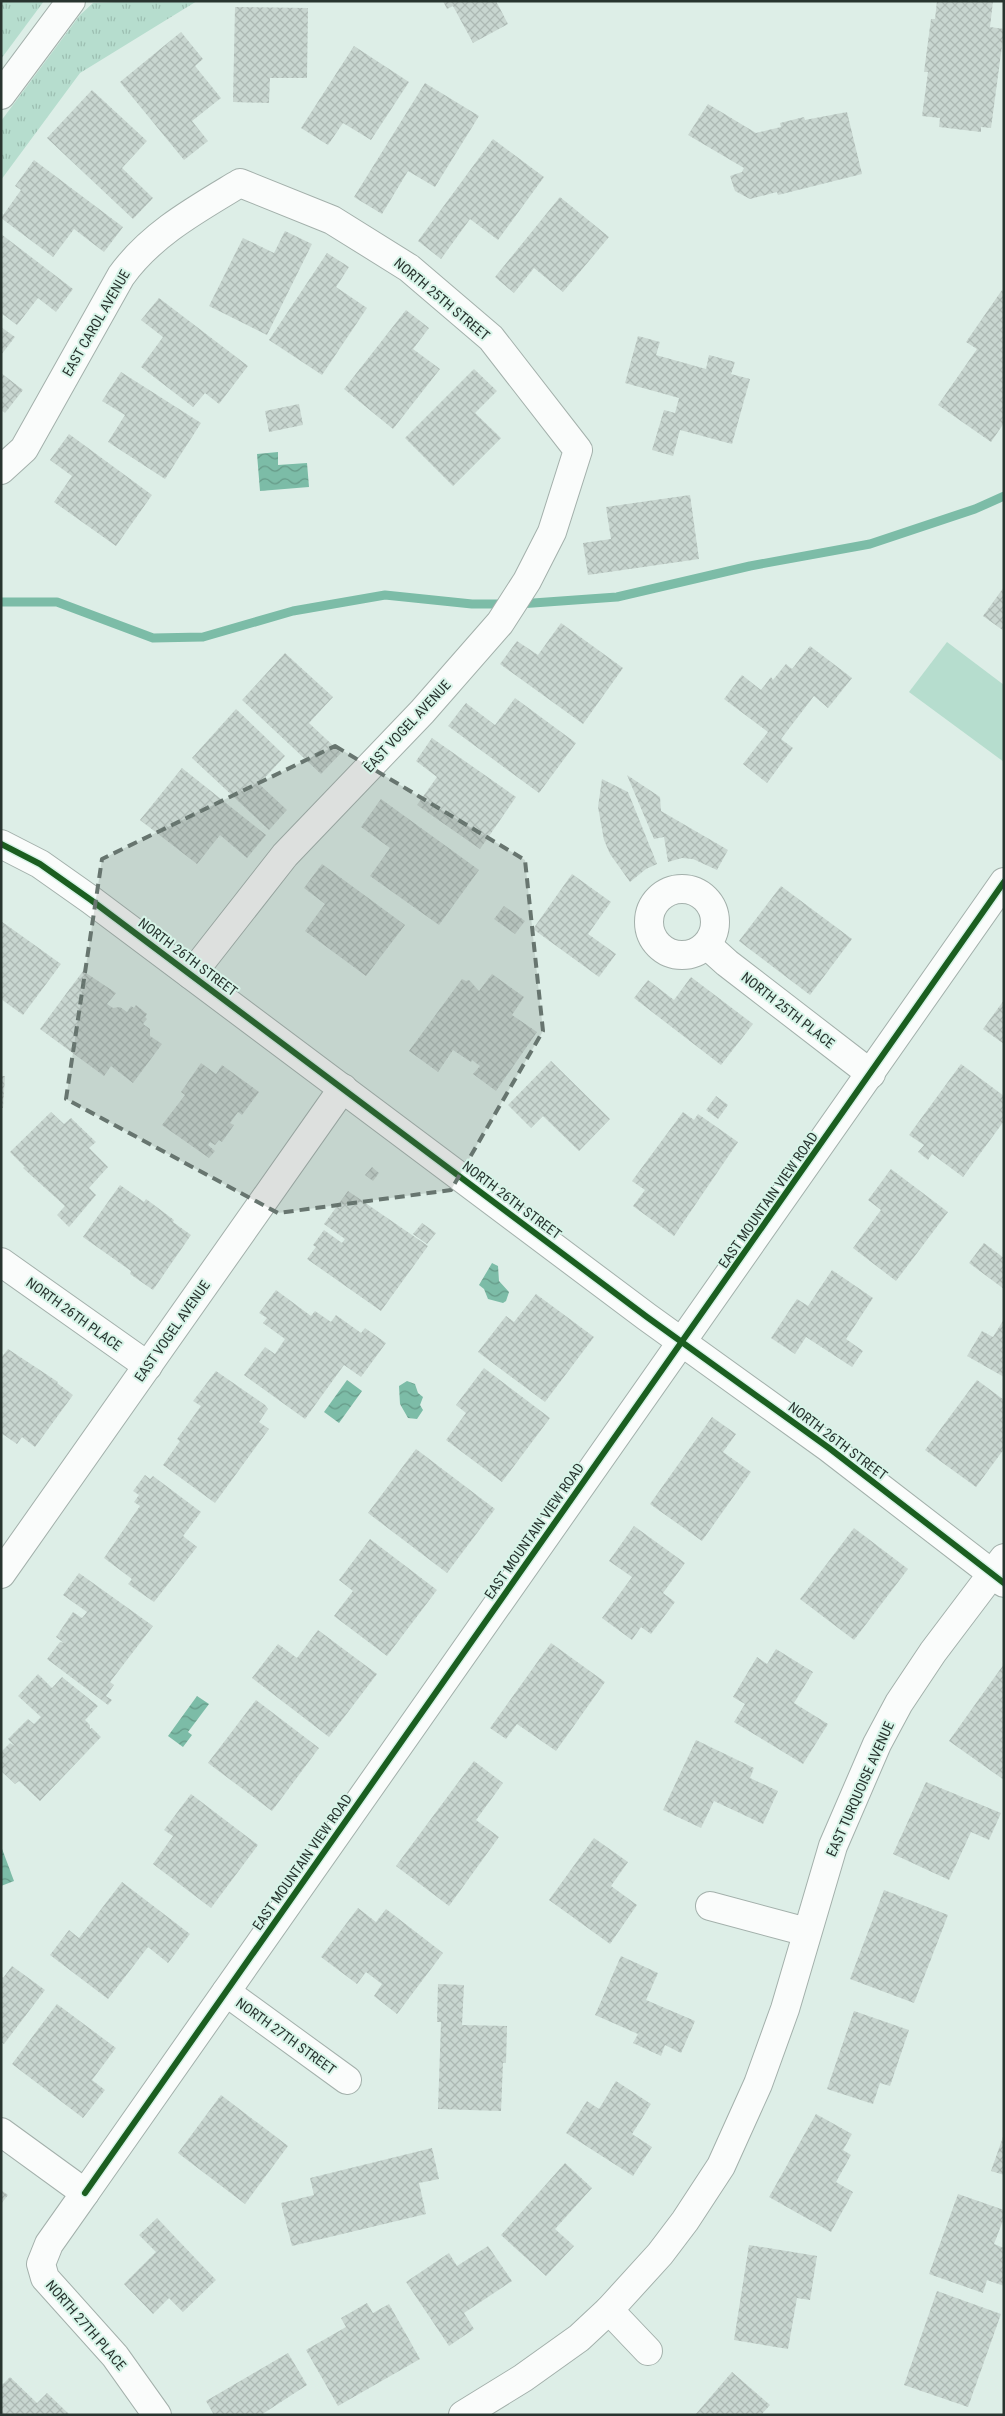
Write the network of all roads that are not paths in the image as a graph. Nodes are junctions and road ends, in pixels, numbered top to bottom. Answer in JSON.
{"nodes":[{"id":1,"x":71,"y":1,"type":"edge"},
{"id":2,"x":1,"y":95,"type":"edge"},
{"id":3,"x":240,"y":183,"type":"joint"},
{"id":4,"x":578,"y":450,"type":"joint"},
{"id":5,"x":1,"y":470,"type":"edge"},
{"id":6,"x":1,"y":844,"type":"edge"},
{"id":7,"x":1004,"y":882,"type":"edge"},
{"id":8,"x":707,"y":944,"type":"dead end"},
{"id":9,"x":191,"y":975,"type":"junction"},
{"id":10,"x":871,"y":1074,"type":"junction"},
{"id":11,"x":343,"y":1088,"type":"junction"},
{"id":12,"x":1,"y":1262,"type":"edge"},
{"id":13,"x":682,"y":1342,"type":"junction"},
{"id":14,"x":148,"y":1366,"type":"junction"},
{"id":15,"x":1000,"y":1571,"type":"edge"},
{"id":16,"x":1,"y":1574,"type":"edge"},
{"id":17,"x":710,"y":1906,"type":"dead end"},
{"id":18,"x":807,"y":1932,"type":"junction"},
{"id":19,"x":226,"y":1992,"type":"junction"},
{"id":20,"x":347,"y":2080,"type":"dead end"},
{"id":21,"x":1,"y":2132,"type":"edge"},
{"id":22,"x":85,"y":2193,"type":"junction"},
{"id":23,"x":609,"y":2310,"type":"junction"},
{"id":24,"x":648,"y":2350,"type":"dead end"},
{"id":25,"x":158,"y":2415,"type":"edge"},
{"id":26,"x":463,"y":2415,"type":"edge"}],
"edges":[{"from":1,"to":2,"type":"street"},
{"from":3,"to":4,"type":"street","name":"NORTH 25TH STREET"},
{"from":3,"to":5,"type":"street","name":"EAST CAROL AVENUE"},
{"from":4,"to":9,"type":"street","name":"EAST VOGEL AVENUE"},
{"from":6,"to":9,"type":"street","name":"NORTH 26TH STREET"},
{"from":7,"to":10,"type":"street","name":"EAST MOUNTAIN VIEW ROAD"},
{"from":8,"to":10,"type":"street","name":"NORTH 25TH PLACE"},
{"from":9,"to":11,"type":"street","name":"NORTH 26TH STREET"},
{"from":10,"to":13,"type":"street","name":"EAST MOUNTAIN VIEW ROAD"},
{"from":11,"to":13,"type":"street","name":"NORTH 26TH STREET"},
{"from":11,"to":14,"type":"street","name":"EAST VOGEL AVENUE"},
{"from":12,"to":14,"type":"street","name":"NORTH 26TH PLACE"},
{"from":13,"to":15,"type":"street","name":"NORTH 26TH STREET"},
{"from":13,"to":19,"type":"street","name":"EAST MOUNTAIN VIEW ROAD"},
{"from":14,"to":16,"type":"street","name":"EAST VOGEL AVENUE"},
{"from":15,"to":18,"type":"street","name":"EAST TURQUOISE AVENUE"},
{"from":17,"to":18,"type":"street"},
{"from":18,"to":23,"type":"street","name":"EAST TURQUOISE AVENUE"},
{"from":19,"to":20,"type":"street","name":"NORTH 27TH STREET"},
{"from":19,"to":22,"type":"street","name":"EAST MOUNTAIN VIEW ROAD"},
{"from":21,"to":22,"type":"street"},
{"from":22,"to":25,"type":"street","name":"NORTH 27TH PLACE"},
{"from":23,"to":24,"type":"street"},
{"from":23,"to":26,"type":"street","name":"EAST TURQUOISE AVENUE"}]}
